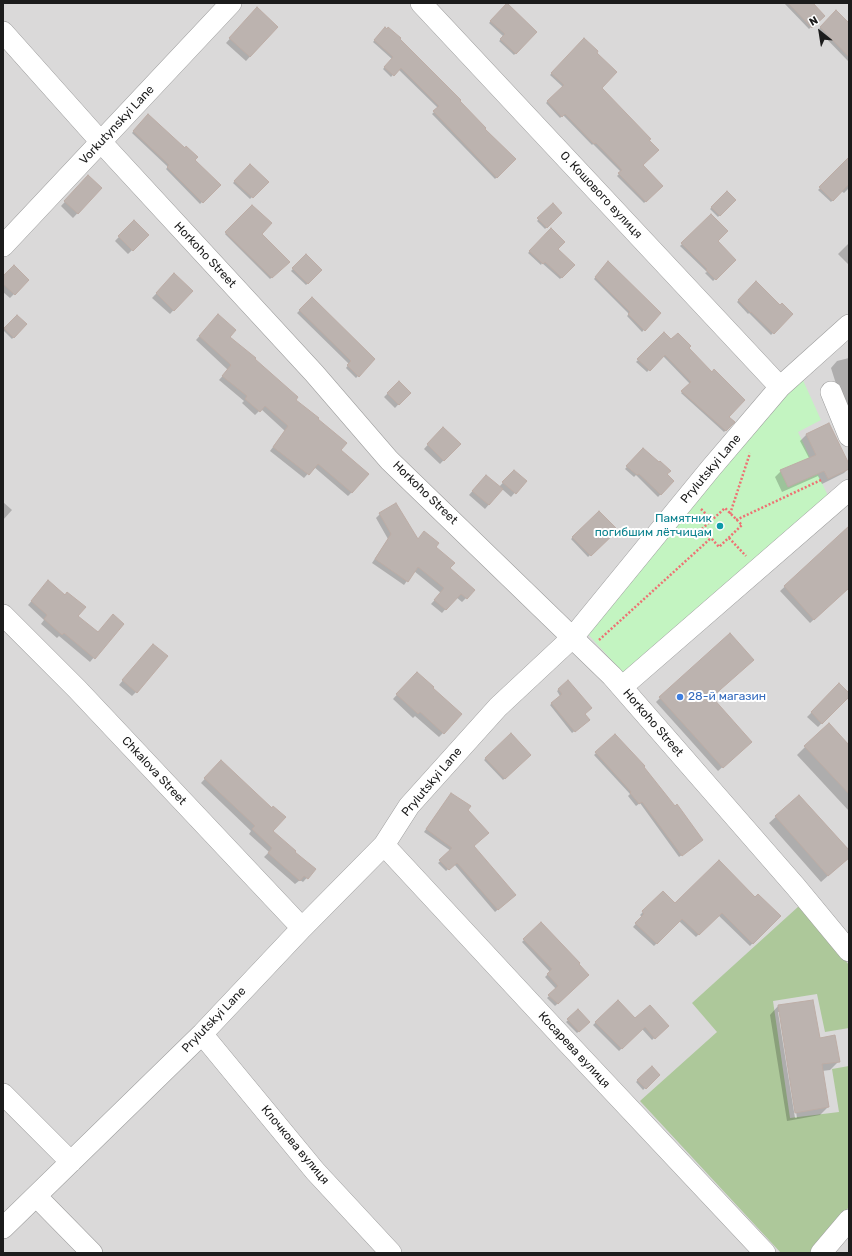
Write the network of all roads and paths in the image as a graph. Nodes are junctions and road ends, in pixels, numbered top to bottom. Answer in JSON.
{"nodes":[{"id":1,"x":231,"y":3,"type":"edge"},
{"id":2,"x":421,"y":3,"type":"edge"},
{"id":3,"x":3,"y":32,"type":"edge"},
{"id":4,"x":102,"y":142,"type":"junction"},
{"id":5,"x":3,"y":246,"type":"edge"},
{"id":6,"x":849,"y":325,"type":"edge"},
{"id":7,"x":780,"y":387,"type":"junction"},
{"id":8,"x":832,"y":392,"type":"dead end"},
{"id":9,"x":849,"y":436,"type":"edge"},
{"id":10,"x":751,"y":449,"type":"dead end"},
{"id":11,"x":821,"y":480,"type":"dead end"},
{"id":12,"x":849,"y":490,"type":"edge"},
{"id":13,"x":730,"y":514,"type":"junction"},
{"id":14,"x":736,"y":520,"type":"junction"},
{"id":15,"x":711,"y":538,"type":"junction"},
{"id":16,"x":729,"y":538,"type":"junction"},
{"id":17,"x":758,"y":569,"type":"junction"},
{"id":18,"x":3,"y":615,"type":"edge"},
{"id":19,"x":580,"y":644,"type":"junction"},
{"id":20,"x":622,"y":687,"type":"junction"},
{"id":21,"x":384,"y":845,"type":"junction"},
{"id":22,"x":302,"y":928,"type":"junction"},
{"id":23,"x":849,"y":951,"type":"edge"},
{"id":24,"x":202,"y":1034,"type":"junction"},
{"id":25,"x":3,"y":1094,"type":"edge"},
{"id":26,"x":71,"y":1162,"type":"junction"},
{"id":27,"x":36,"y":1196,"type":"junction"},
{"id":28,"x":849,"y":1220,"type":"edge"},
{"id":29,"x":3,"y":1228,"type":"edge"},
{"id":30,"x":92,"y":1253,"type":"edge"},
{"id":31,"x":391,"y":1253,"type":"edge"},
{"id":32,"x":765,"y":1253,"type":"edge"},
{"id":33,"x":821,"y":1253,"type":"edge"}],
"edges":[{"from":1,"to":4,"type":"street","name":"Vorkutynskyi Lane"},
{"from":2,"to":7,"type":"street","name":"О. Кошового вулиця"},
{"from":3,"to":4,"type":"street","name":"Horkoho Street"},
{"from":4,"to":5,"type":"street","name":"Vorkutynskyi Lane"},
{"from":4,"to":19,"type":"street","name":"Horkoho Street"},
{"from":6,"to":7,"type":"street","name":"Prylutskyi Lane"},
{"from":7,"to":19,"type":"street","name":"Prylutskyi Lane"},
{"from":8,"to":9,"type":"street"},
{"from":10,"to":13,"type":"path"},
{"from":11,"to":14,"type":"path"},
{"from":12,"to":17,"type":"street"},
{"from":13,"to":14,"type":"path"},
{"from":13,"to":15,"type":"path"},
{"from":14,"to":16,"type":"path"},
{"from":15,"to":16,"type":"path"},
{"from":15,"to":19,"type":"path"},
{"from":16,"to":17,"type":"path"},
{"from":17,"to":20,"type":"street"},
{"from":18,"to":22,"type":"street","name":"Chkalova Street"},
{"from":19,"to":20,"type":"street","name":"Horkoho Street"},
{"from":19,"to":21,"type":"street","name":"Prylutskyi Lane"},
{"from":20,"to":23,"type":"street","name":"Horkoho Street"},
{"from":21,"to":22,"type":"street","name":"Prylutskyi Lane"},
{"from":21,"to":32,"type":"street","name":"Косарева вулиця"},
{"from":22,"to":24,"type":"street","name":"Prylutskyi Lane"},
{"from":24,"to":26,"type":"street","name":"Prylutskyi Lane"},
{"from":24,"to":31,"type":"street","name":"Клочкова вулиця"},
{"from":25,"to":26,"type":"street"},
{"from":26,"to":27,"type":"street","name":"Prylutskyi Lane"},
{"from":27,"to":29,"type":"street","name":"Prylutskyi Lane"},
{"from":27,"to":30,"type":"street"},
{"from":28,"to":33,"type":"street"}]}
